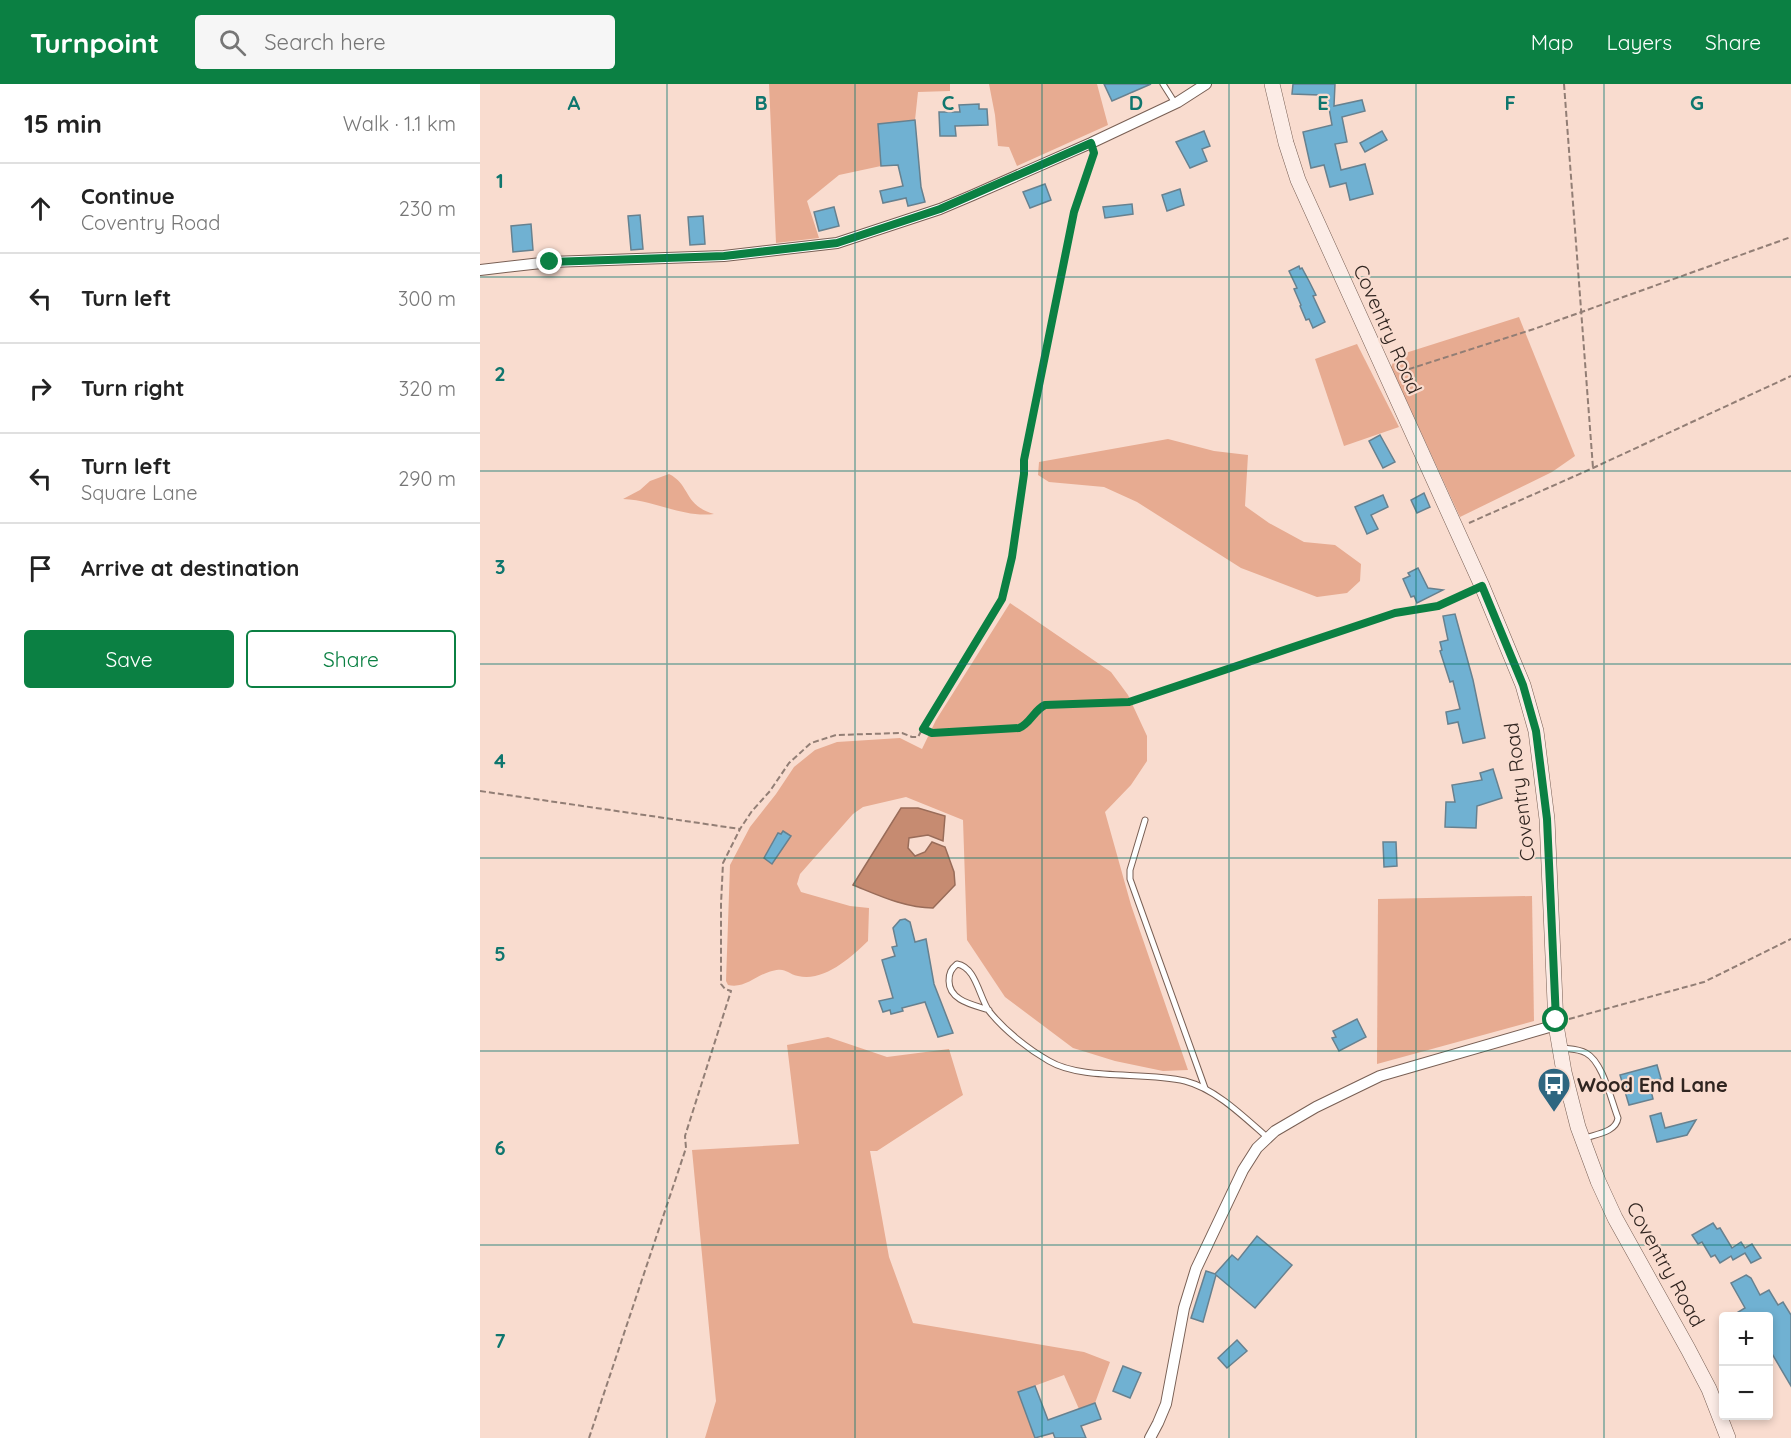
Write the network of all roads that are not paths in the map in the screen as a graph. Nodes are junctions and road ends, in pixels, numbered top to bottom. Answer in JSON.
{"nodes":[{"id":1,"x":1162,"y":84,"type":"edge"},
{"id":2,"x":1206,"y":84,"type":"edge"},
{"id":3,"x":1272,"y":84,"type":"edge"},
{"id":4,"x":1175,"y":103,"type":"junction"},
{"id":5,"x":480,"y":270,"type":"edge"},
{"id":6,"x":1145,"y":820,"type":"dead end"},
{"id":7,"x":989,"y":1011,"type":"junction"},
{"id":8,"x":1556,"y":1023,"type":"junction"},
{"id":9,"x":1560,"y":1048,"type":"junction"},
{"id":10,"x":1206,"y":1089,"type":"junction"},
{"id":11,"x":1268,"y":1138,"type":"junction"},
{"id":12,"x":1582,"y":1139,"type":"junction"},
{"id":13,"x":1150,"y":1438,"type":"edge"},
{"id":14,"x":1728,"y":1438,"type":"edge"}],
"edges":[{"from":1,"to":4,"type":"lane"},
{"from":2,"to":4,"type":"street"},
{"from":3,"to":8,"type":"main road","name":"Coventry Road"},
{"from":4,"to":5,"type":"street"},
{"from":6,"to":10,"type":"lane"},
{"from":7,"to":7,"type":"lane"},
{"from":7,"to":10,"type":"lane"},
{"from":8,"to":9,"type":"main road","name":"Coventry Road"},
{"from":8,"to":11,"type":"street"},
{"from":9,"to":12,"type":"main road","name":"Coventry Road"},
{"from":9,"to":12,"type":"lane"},
{"from":10,"to":11,"type":"lane"},
{"from":11,"to":13,"type":"street"},
{"from":12,"to":14,"type":"main road","name":"Coventry Road"}]}
